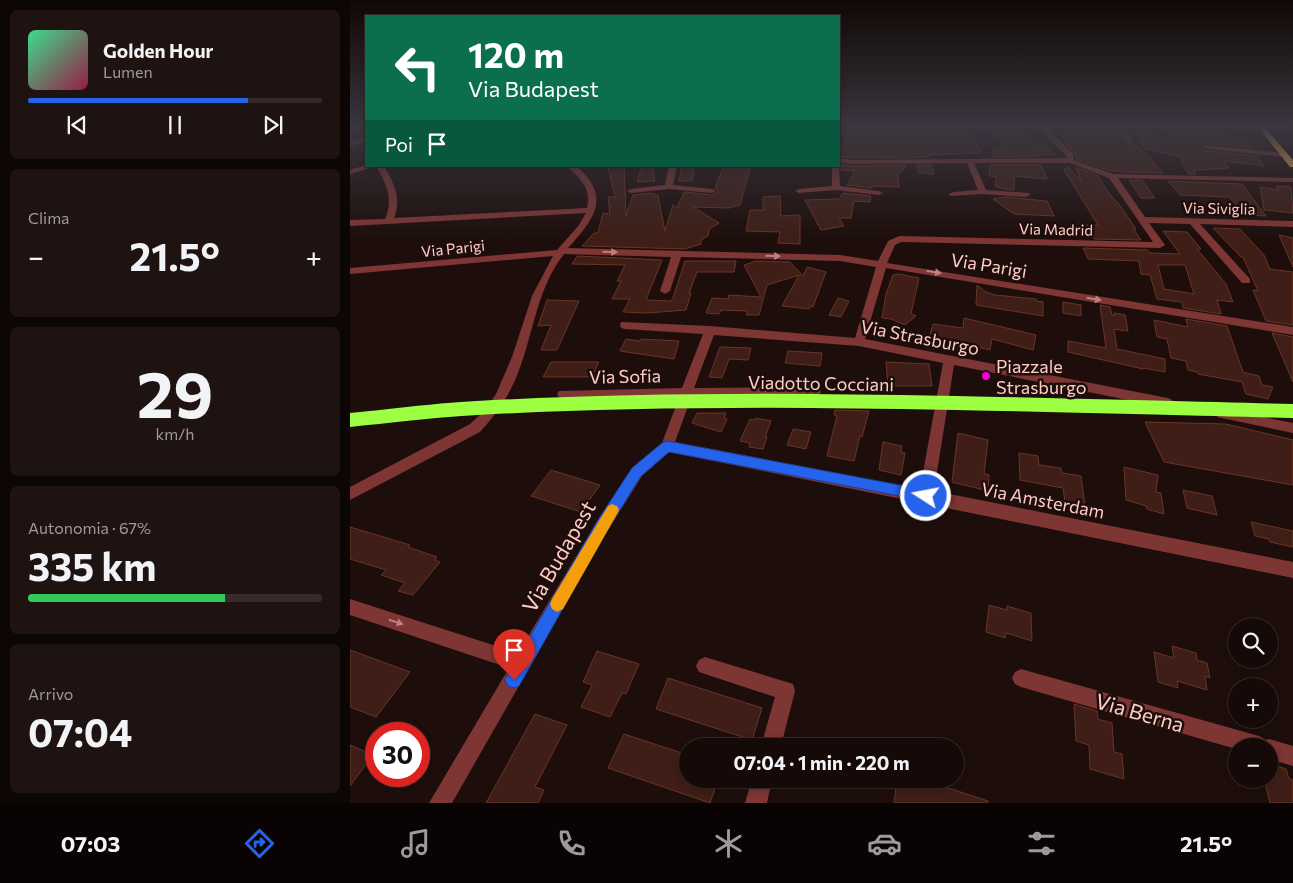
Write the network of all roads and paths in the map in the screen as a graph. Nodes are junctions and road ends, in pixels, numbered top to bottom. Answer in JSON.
{"nodes":[{"id":1,"x":971,"y":164,"type":"edge"},
{"id":2,"x":1080,"y":164,"type":"edge"},
{"id":3,"x":368,"y":167,"type":"edge"},
{"id":4,"x":381,"y":167,"type":"edge"},
{"id":5,"x":572,"y":167,"type":"edge"},
{"id":6,"x":673,"y":167,"type":"edge"},
{"id":7,"x":836,"y":167,"type":"edge"},
{"id":8,"x":350,"y":172,"type":"edge"},
{"id":9,"x":1112,"y":176,"type":"junction"},
{"id":10,"x":1293,"y":180,"type":"edge"},
{"id":11,"x":668,"y":188,"type":"junction"},
{"id":12,"x":836,"y":188,"type":"junction"},
{"id":13,"x":631,"y":191,"type":"dead end"},
{"id":14,"x":712,"y":191,"type":"dead end"},
{"id":15,"x":799,"y":191,"type":"dead end"},
{"id":16,"x":984,"y":192,"type":"junction"},
{"id":17,"x":879,"y":193,"type":"dead end"},
{"id":18,"x":953,"y":194,"type":"dead end"},
{"id":19,"x":1026,"y":195,"type":"dead end"},
{"id":20,"x":591,"y":210,"type":"junction"},
{"id":21,"x":1144,"y":220,"type":"junction"},
{"id":22,"x":388,"y":221,"type":"junction"},
{"id":23,"x":1192,"y":221,"type":"junction"},
{"id":24,"x":350,"y":223,"type":"edge"},
{"id":25,"x":1293,"y":224,"type":"edge"},
{"id":26,"x":560,"y":252,"type":"junction"},
{"id":27,"x":678,"y":253,"type":"junction"},
{"id":28,"x":882,"y":264,"type":"junction"},
{"id":29,"x":350,"y":271,"type":"edge"},
{"id":30,"x":1246,"y":281,"type":"dead end"},
{"id":31,"x":665,"y":291,"type":"dead end"},
{"id":32,"x":625,"y":324,"type":"dead end"},
{"id":33,"x":710,"y":330,"type":"junction"},
{"id":34,"x":1293,"y":331,"type":"edge"},
{"id":35,"x":858,"y":342,"type":"junction"},
{"id":36,"x":948,"y":360,"type":"junction"},
{"id":37,"x":815,"y":392,"type":"dead end"},
{"id":38,"x":688,"y":393,"type":"junction"},
{"id":39,"x":563,"y":394,"type":"dead end"},
{"id":40,"x":1293,"y":411,"type":"edge"},
{"id":41,"x":350,"y":420,"type":"edge"},
{"id":42,"x":1293,"y":428,"type":"edge"},
{"id":43,"x":667,"y":446,"type":"junction"},
{"id":44,"x":350,"y":494,"type":"edge"},
{"id":45,"x":926,"y":496,"type":"junction"},
{"id":46,"x":1293,"y":570,"type":"edge"},
{"id":47,"x":350,"y":607,"type":"edge"},
{"id":48,"x":523,"y":664,"type":"junction"},
{"id":49,"x":705,"y":666,"type":"dead end"},
{"id":50,"x":1021,"y":678,"type":"dead end"},
{"id":51,"x":773,"y":738,"type":"edge"},
{"id":52,"x":1231,"y":738,"type":"edge"},
{"id":53,"x":1278,"y":752,"type":"edge"},
{"id":54,"x":1293,"y":756,"type":"edge"},
{"id":55,"x":760,"y":788,"type":"edge"},
{"id":56,"x":440,"y":803,"type":"edge"},
{"id":57,"x":756,"y":803,"type":"edge"}],
"edges":[{"from":1,"to":16,"type":"street"},
{"from":2,"to":9,"type":"street"},
{"from":3,"to":8,"type":"street"},
{"from":4,"to":22,"type":"street"},
{"from":5,"to":20,"type":"street"},
{"from":6,"to":11,"type":"street"},
{"from":7,"to":12,"type":"street"},
{"from":9,"to":10,"type":"street"},
{"from":9,"to":21,"type":"street","name":"Via Madrid"},
{"from":11,"to":13,"type":"street"},
{"from":11,"to":14,"type":"street"},
{"from":12,"to":15,"type":"street"},
{"from":12,"to":17,"type":"street"},
{"from":16,"to":18,"type":"street"},
{"from":16,"to":19,"type":"street"},
{"from":20,"to":22,"type":"street"},
{"from":20,"to":26,"type":"street"},
{"from":21,"to":23,"type":"street","name":"Via Siviglia"},
{"from":21,"to":28,"type":"street","name":"Via Madrid"},
{"from":22,"to":24,"type":"street"},
{"from":23,"to":25,"type":"street","name":"Via Siviglia"},
{"from":23,"to":30,"type":"street"},
{"from":26,"to":27,"type":"street","name":"Via Parigi","one_way":true},
{"from":26,"to":29,"type":"street","name":"Via Parigi"},
{"from":26,"to":44,"type":"street"},
{"from":27,"to":28,"type":"street","name":"Via Parigi","one_way":true},
{"from":27,"to":31,"type":"street"},
{"from":28,"to":34,"type":"street","name":"Via Parigi","one_way":true},
{"from":28,"to":35,"type":"street"},
{"from":32,"to":33,"type":"street","name":"Via Strasburgo"},
{"from":33,"to":35,"type":"street","name":"Via Strasburgo"},
{"from":33,"to":38,"type":"street"},
{"from":35,"to":36,"type":"street","name":"Via Strasburgo"},
{"from":36,"to":42,"type":"street","name":"Via Strasburgo"},
{"from":36,"to":45,"type":"street"},
{"from":37,"to":38,"type":"street","name":"Via Sofia"},
{"from":38,"to":39,"type":"street","name":"Via Sofia"},
{"from":38,"to":43,"type":"street"},
{"from":40,"to":41,"type":"highway","name":"Viadotto Cocciani","bridge":true},
{"from":43,"to":45,"type":"street","name":"Via Amsterdam"},
{"from":43,"to":48,"type":"street","name":"Via Budapest"},
{"from":45,"to":46,"type":"street","name":"Via Amsterdam"},
{"from":47,"to":48,"type":"street","one_way":true},
{"from":48,"to":56,"type":"street","name":"Via Budapest"},
{"from":49,"to":51,"type":"street"},
{"from":50,"to":52,"type":"street","name":"Via Berna"},
{"from":53,"to":54,"type":"street"},
{"from":55,"to":57,"type":"street"}]}
